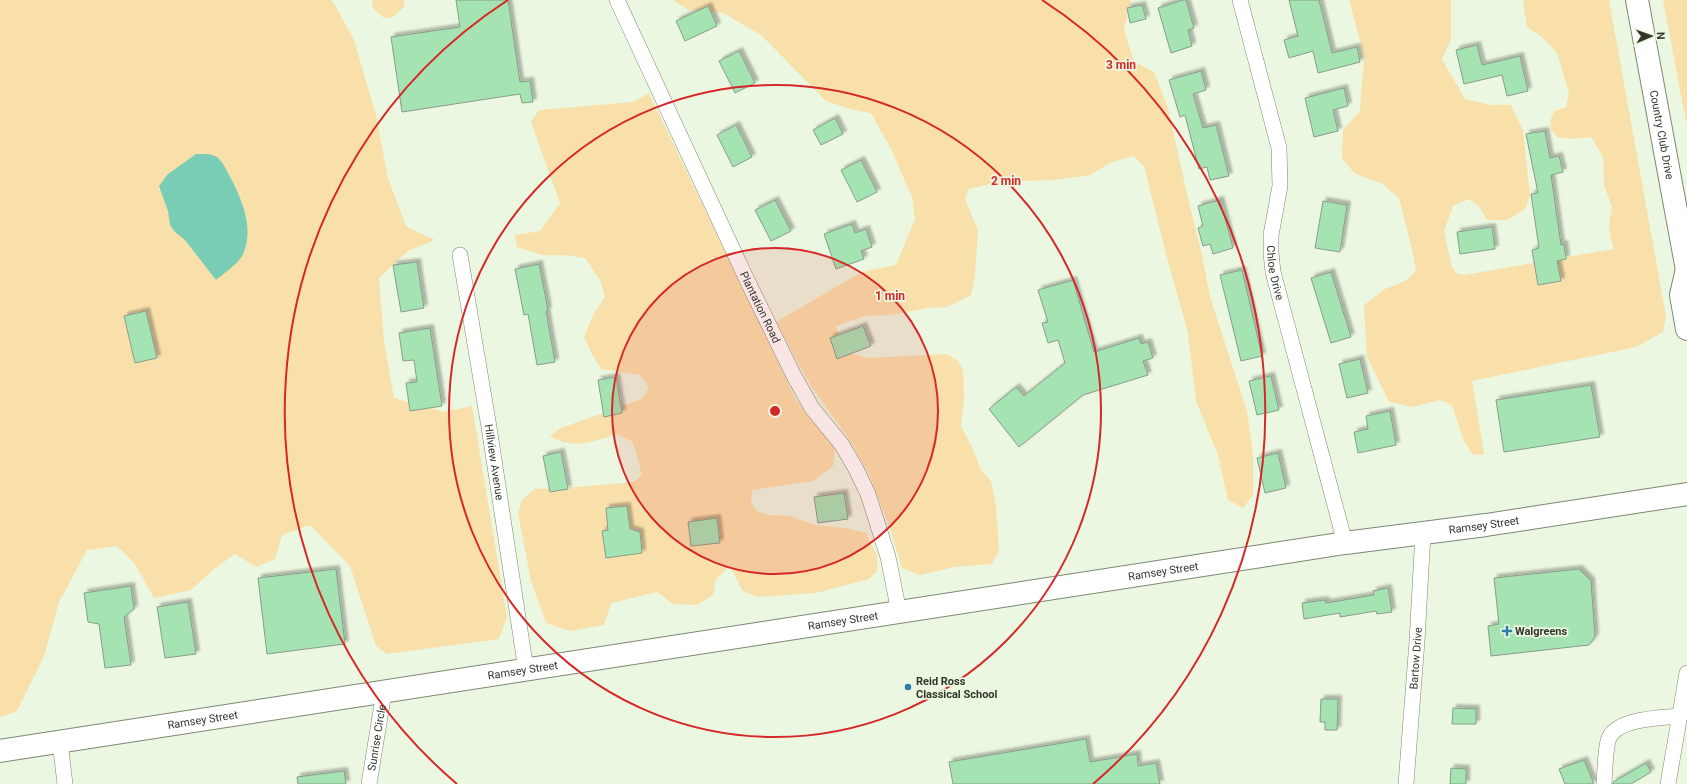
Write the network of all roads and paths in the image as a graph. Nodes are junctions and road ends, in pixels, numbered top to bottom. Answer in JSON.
{"nodes":[{"id":1,"x":617,"y":0,"type":"edge"},
{"id":2,"x":1240,"y":0,"type":"edge"},
{"id":3,"x":1637,"y":0,"type":"edge"},
{"id":4,"x":460,"y":255,"type":"dead end"},
{"id":5,"x":1687,"y":269,"type":"edge"},
{"id":6,"x":1687,"y":329,"type":"edge"},
{"id":7,"x":1687,"y":494,"type":"edge"},
{"id":8,"x":1423,"y":533,"type":"junction"},
{"id":9,"x":1345,"y":543,"type":"junction"},
{"id":10,"x":899,"y":612,"type":"junction"},
{"id":11,"x":526,"y":670,"type":"junction"},
{"id":12,"x":1687,"y":673,"type":"edge"},
{"id":13,"x":384,"y":692,"type":"junction"},
{"id":14,"x":1680,"y":716,"type":"junction"},
{"id":15,"x":60,"y":742,"type":"junction"},
{"id":16,"x":0,"y":751,"type":"edge"},
{"id":17,"x":65,"y":784,"type":"edge"},
{"id":18,"x":369,"y":784,"type":"edge"},
{"id":19,"x":1406,"y":784,"type":"edge"},
{"id":20,"x":1604,"y":784,"type":"edge"},
{"id":21,"x":1668,"y":784,"type":"edge"}],
"edges":[{"from":1,"to":10,"type":"street","name":"Plantation Road"},
{"from":2,"to":9,"type":"street","name":"Chloe Drive"},
{"from":3,"to":5,"type":"main road","name":"Country Club Drive"},
{"from":4,"to":11,"type":"street","name":"Hillview Avenue"},
{"from":5,"to":6,"type":"main road","name":"Country Club Drive"},
{"from":7,"to":8,"type":"main road","name":"Ramsey Street"},
{"from":8,"to":9,"type":"main road","name":"Ramsey Street"},
{"from":8,"to":19,"type":"street","name":"Bartow Drive"},
{"from":9,"to":10,"type":"main road","name":"Ramsey Street"},
{"from":10,"to":11,"type":"main road","name":"Ramsey Street"},
{"from":11,"to":13,"type":"main road","name":"Ramsey Street"},
{"from":12,"to":14,"type":"street"},
{"from":13,"to":15,"type":"main road","name":"Ramsey Street"},
{"from":13,"to":18,"type":"street","name":"Sunrise Circle"},
{"from":14,"to":20,"type":"street"},
{"from":14,"to":21,"type":"street"},
{"from":15,"to":16,"type":"main road","name":"Ramsey Street"},
{"from":15,"to":17,"type":"street"}]}
